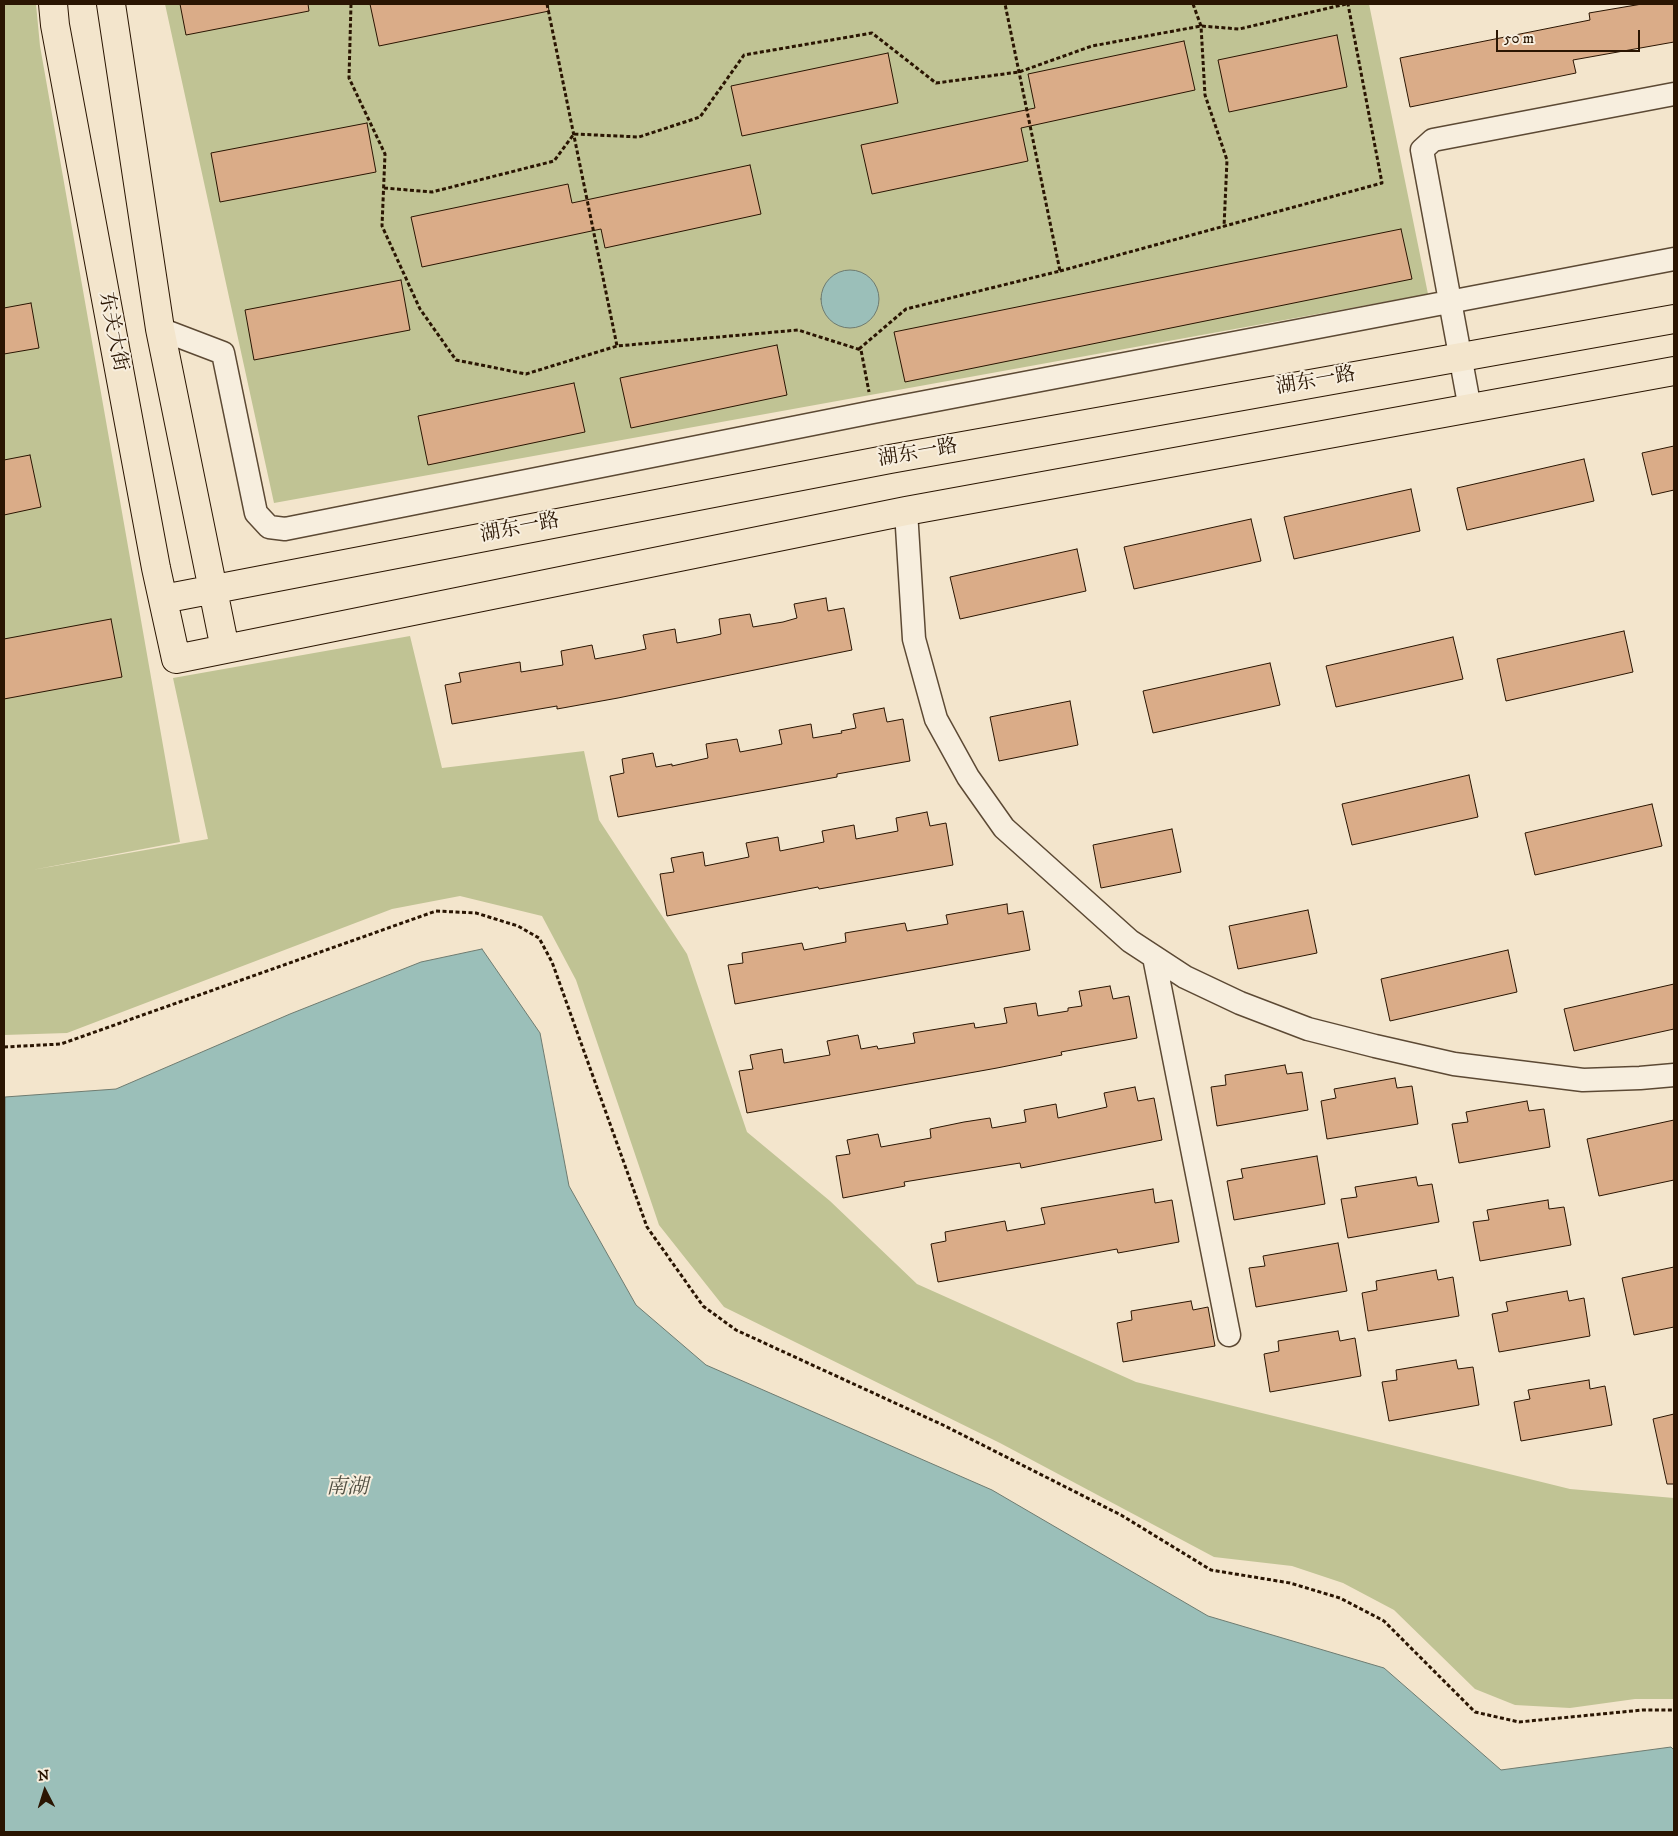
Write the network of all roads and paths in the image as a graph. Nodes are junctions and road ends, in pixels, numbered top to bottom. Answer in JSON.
{"nodes":[{"id":1,"x":53,"y":4,"type":"edge"},
{"id":2,"x":111,"y":4,"type":"edge"},
{"id":3,"x":351,"y":4,"type":"edge"},
{"id":4,"x":547,"y":4,"type":"edge"},
{"id":5,"x":1005,"y":4,"type":"edge"},
{"id":6,"x":1193,"y":4,"type":"edge"},
{"id":7,"x":1347,"y":4,"type":"edge"},
{"id":8,"x":1201,"y":26,"type":"junction"},
{"id":9,"x":1019,"y":72,"type":"junction"},
{"id":10,"x":1674,"y":94,"type":"edge"},
{"id":11,"x":574,"y":134,"type":"junction"},
{"id":12,"x":384,"y":188,"type":"junction"},
{"id":13,"x":1224,"y":227,"type":"junction"},
{"id":14,"x":1674,"y":259,"type":"edge"},
{"id":15,"x":1060,"y":271,"type":"junction"},
{"id":16,"x":1451,"y":301,"type":"junction"},
{"id":17,"x":1674,"y":319,"type":"edge"},
{"id":18,"x":160,"y":329,"type":"junction"},
{"id":19,"x":617,"y":346,"type":"junction"},
{"id":20,"x":859,"y":349,"type":"junction"},
{"id":21,"x":1461,"y":356,"type":"junction"},
{"id":22,"x":1674,"y":371,"type":"edge"},
{"id":23,"x":1470,"y":409,"type":"junction"},
{"id":24,"x":873,"y":412,"type":"junction"},
{"id":25,"x":906,"y":511,"type":"junction"},
{"id":26,"x":213,"y":588,"type":"junction"},
{"id":27,"x":163,"y":599,"type":"junction"},
{"id":28,"x":225,"y":649,"type":"junction"},
{"id":29,"x":1154,"y":957,"type":"junction"},
{"id":30,"x":4,"y":1047,"type":"edge"},
{"id":31,"x":1674,"y":1075,"type":"edge"},
{"id":32,"x":1229,"y":1336,"type":"dead end"},
{"id":33,"x":1674,"y":1710,"type":"edge"}],
"edges":[{"from":1,"to":27,"type":"main road","name":"东关大街"},
{"from":2,"to":18,"type":"main road"},
{"from":3,"to":12,"type":"path"},
{"from":4,"to":11,"type":"path"},
{"from":5,"to":9,"type":"path"},
{"from":6,"to":8,"type":"path"},
{"from":7,"to":8,"type":"path"},
{"from":7,"to":13,"type":"path"},
{"from":8,"to":9,"type":"path"},
{"from":8,"to":13,"type":"path"},
{"from":9,"to":11,"type":"path"},
{"from":9,"to":15,"type":"path"},
{"from":10,"to":16,"type":"street"},
{"from":11,"to":12,"type":"path"},
{"from":11,"to":19,"type":"path"},
{"from":12,"to":19,"type":"path"},
{"from":13,"to":15,"type":"path"},
{"from":14,"to":16,"type":"street"},
{"from":15,"to":20,"type":"path"},
{"from":16,"to":21,"type":"street"},
{"from":16,"to":24,"type":"street"},
{"from":17,"to":21,"type":"main road","name":"湖东一路"},
{"from":18,"to":24,"type":"street"},
{"from":18,"to":26,"type":"main road"},
{"from":19,"to":20,"type":"path"},
{"from":20,"to":24,"type":"path"},
{"from":21,"to":23,"type":"street"},
{"from":21,"to":26,"type":"main road","name":"湖东一路"},
{"from":22,"to":23,"type":"main road"},
{"from":23,"to":25,"type":"main road"},
{"from":25,"to":28,"type":"main road"},
{"from":25,"to":29,"type":"street"},
{"from":26,"to":27,"type":"main road","name":"湖东一路"},
{"from":26,"to":28,"type":"main road"},
{"from":27,"to":28,"type":"main road","name":"东关大街"},
{"from":29,"to":31,"type":"street"},
{"from":29,"to":32,"type":"street"},
{"from":30,"to":33,"type":"path"}]}
